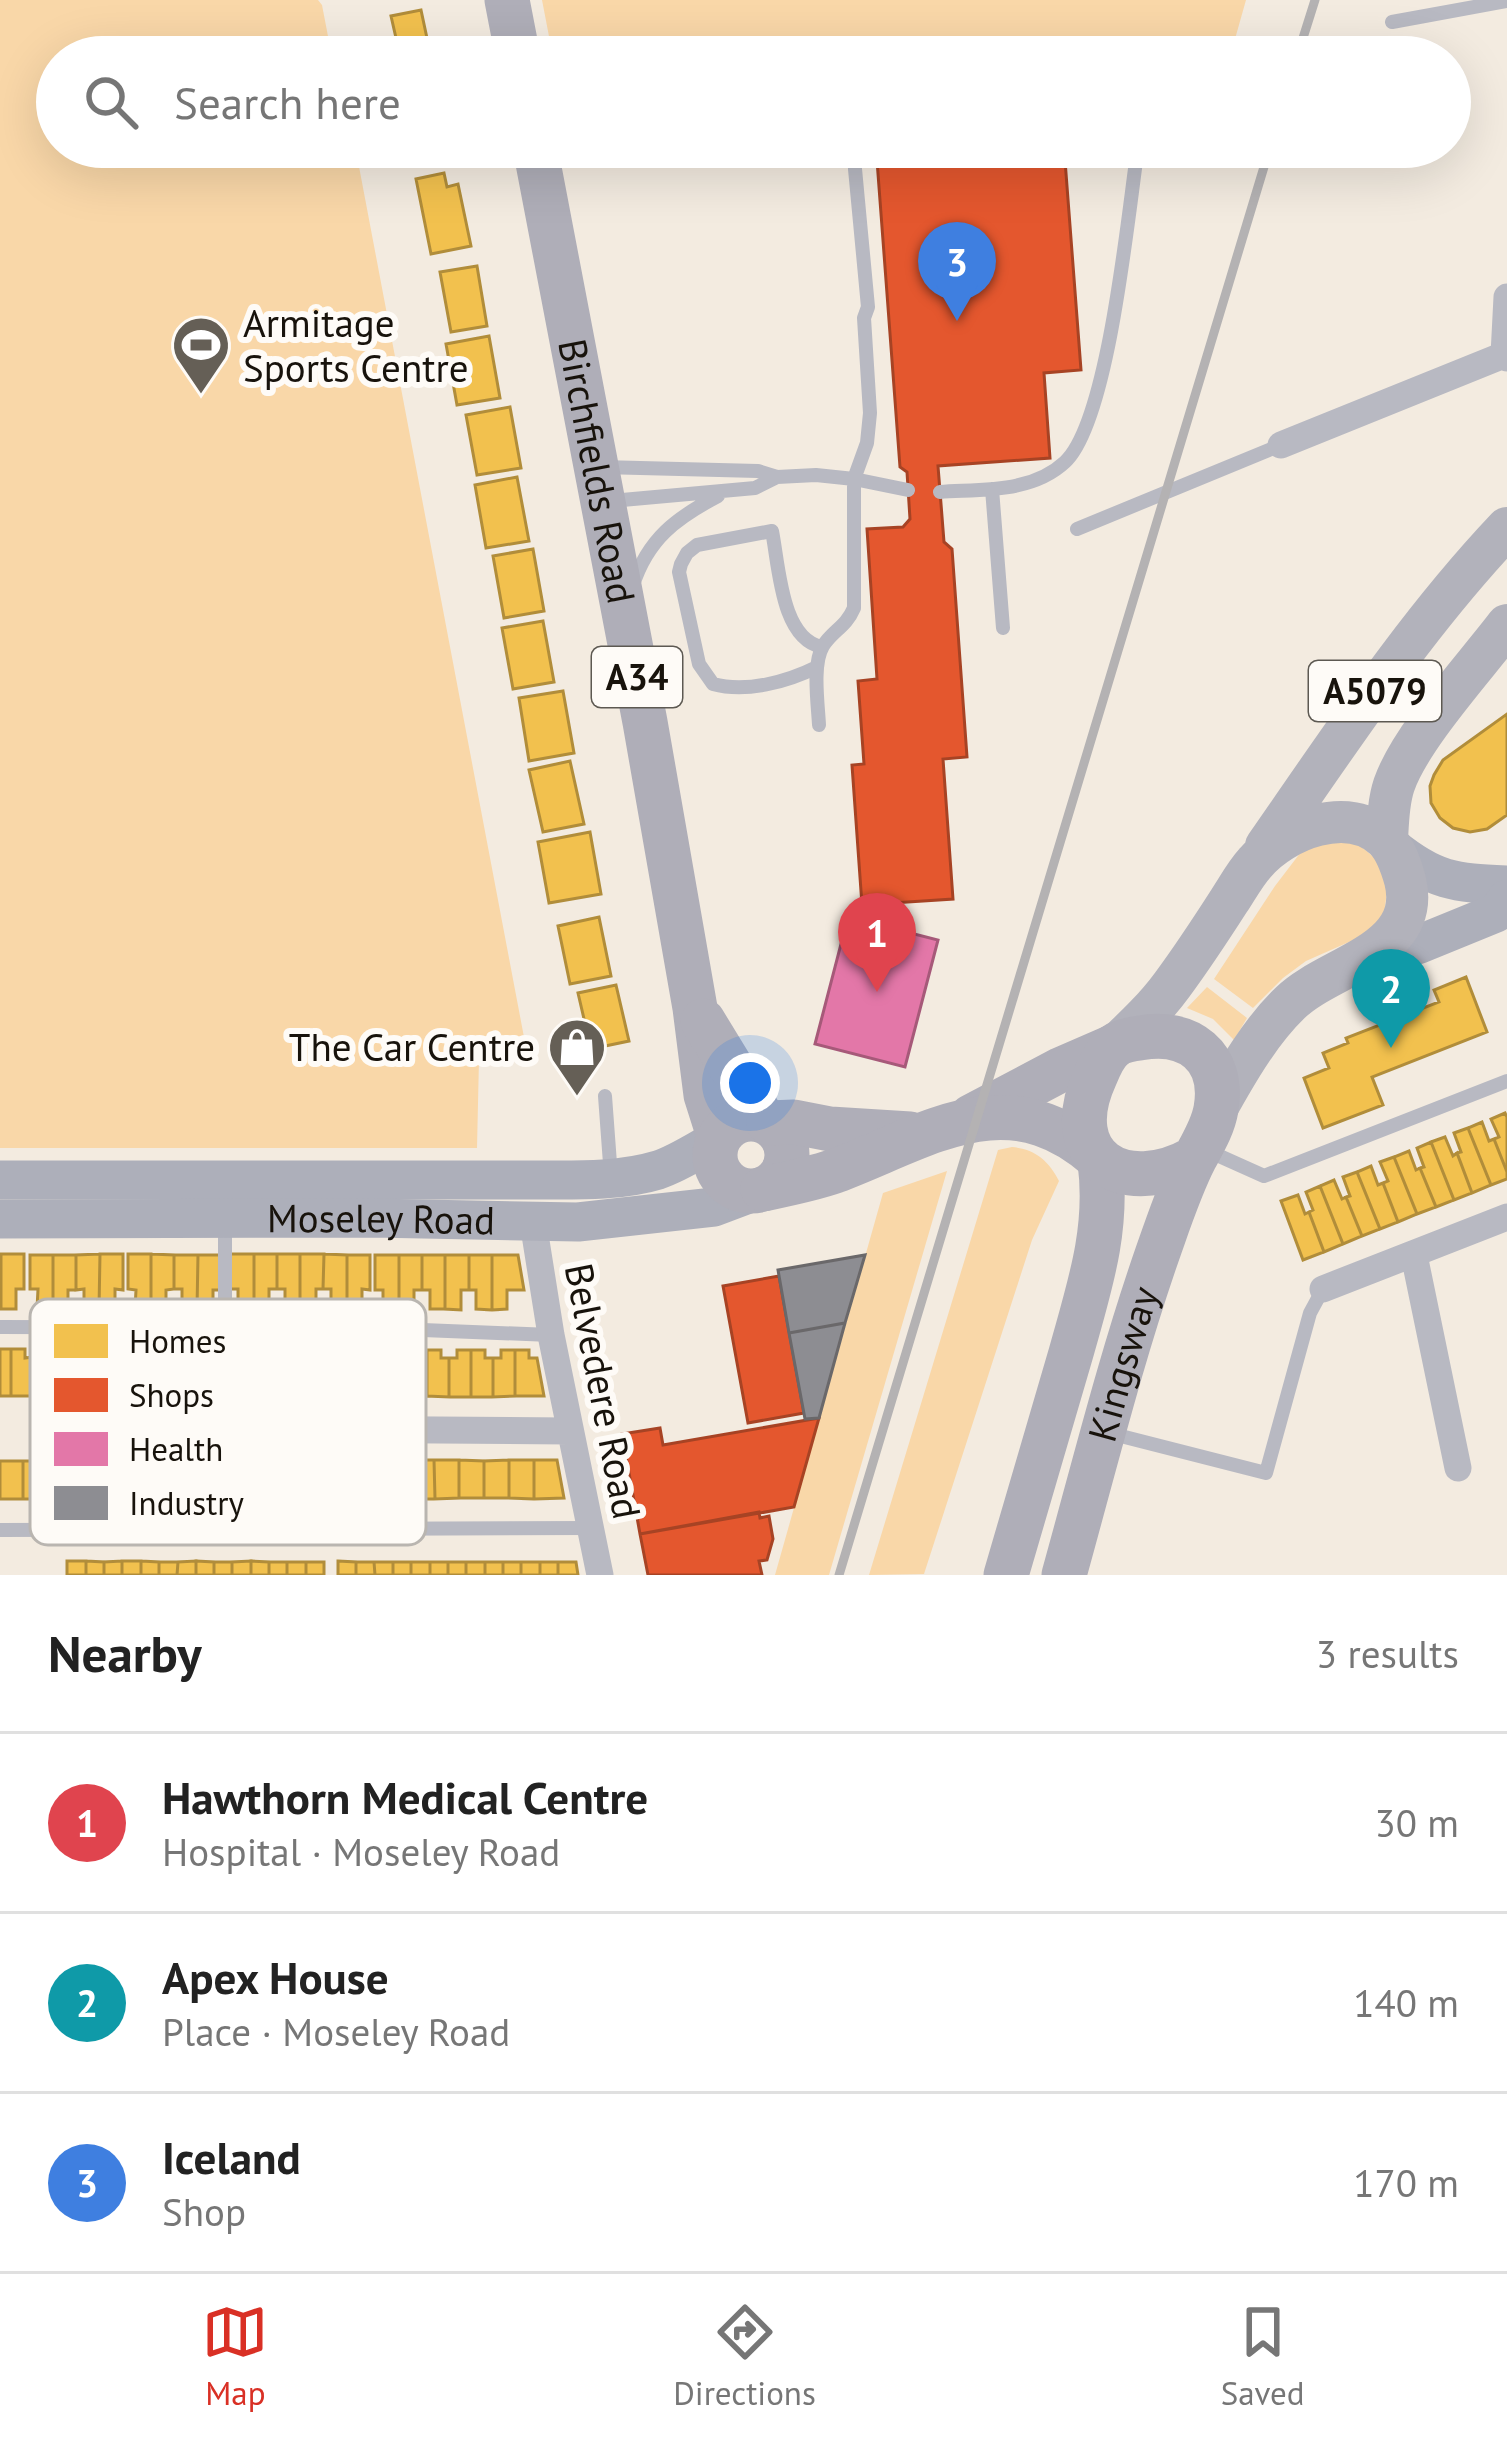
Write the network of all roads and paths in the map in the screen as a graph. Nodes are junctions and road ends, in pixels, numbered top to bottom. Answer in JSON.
{"nodes":[{"id":1,"x":507,"y":0,"type":"edge"},
{"id":2,"x":1507,"y":1,"type":"edge"},
{"id":3,"x":1391,"y":22,"type":"dead end"},
{"id":4,"x":514,"y":36,"type":"edge"},
{"id":5,"x":539,"y":168,"type":"edge"},
{"id":6,"x":1135,"y":168,"type":"edge"},
{"id":7,"x":855,"y":169,"type":"dead end"},
{"id":8,"x":1507,"y":297,"type":"edge"},
{"id":9,"x":1505,"y":356,"type":"edge"},
{"id":10,"x":1280,"y":445,"type":"joint"},
{"id":11,"x":777,"y":477,"type":"junction"},
{"id":12,"x":854,"y":479,"type":"junction"},
{"id":13,"x":599,"y":484,"type":"junction"},
{"id":14,"x":992,"y":489,"type":"junction"},
{"id":15,"x":908,"y":490,"type":"dead end"},
{"id":16,"x":728,"y":491,"type":"junction"},
{"id":17,"x":940,"y":492,"type":"dead end"},
{"id":18,"x":1507,"y":528,"type":"edge"},
{"id":19,"x":1078,"y":529,"type":"dead end"},
{"id":20,"x":625,"y":612,"type":"junction"},
{"id":21,"x":1507,"y":625,"type":"edge"},
{"id":22,"x":1003,"y":628,"type":"dead end"},
{"id":23,"x":822,"y":646,"type":"junction"},
{"id":24,"x":817,"y":667,"type":"junction"},
{"id":25,"x":819,"y":725,"type":"dead end"},
{"id":26,"x":1389,"y":844,"type":"junction"},
{"id":27,"x":1255,"y":862,"type":"junction"},
{"id":28,"x":1507,"y":885,"type":"edge"},
{"id":29,"x":1507,"y":899,"type":"edge"},
{"id":30,"x":1347,"y":968,"type":"junction"},
{"id":31,"x":695,"y":1008,"type":"junction"},
{"id":32,"x":1115,"y":1046,"type":"junction"},
{"id":33,"x":1507,"y":1081,"type":"edge"},
{"id":34,"x":605,"y":1096,"type":"dead end"},
{"id":35,"x":766,"y":1122,"type":"junction"},
{"id":36,"x":938,"y":1129,"type":"junction"},
{"id":37,"x":718,"y":1137,"type":"junction"},
{"id":38,"x":1204,"y":1138,"type":"junction"},
{"id":39,"x":1099,"y":1160,"type":"junction"},
{"id":40,"x":611,"y":1177,"type":"junction"},
{"id":41,"x":0,"y":1180,"type":"edge"},
{"id":42,"x":761,"y":1190,"type":"junction"},
{"id":43,"x":1507,"y":1217,"type":"edge"},
{"id":44,"x":0,"y":1219,"type":"edge"},
{"id":45,"x":225,"y":1220,"type":"junction"},
{"id":46,"x":533,"y":1222,"type":"junction"},
{"id":47,"x":1414,"y":1255,"type":"junction"},
{"id":48,"x":1323,"y":1289,"type":"joint"},
{"id":49,"x":224,"y":1299,"type":"edge"},
{"id":50,"x":0,"y":1327,"type":"edge"},
{"id":51,"x":30,"y":1327,"type":"edge"},
{"id":52,"x":426,"y":1330,"type":"edge"},
{"id":53,"x":550,"y":1335,"type":"junction"},
{"id":54,"x":426,"y":1430,"type":"edge"},
{"id":55,"x":569,"y":1431,"type":"junction"},
{"id":56,"x":1103,"y":1432,"type":"junction"},
{"id":57,"x":1458,"y":1468,"type":"dead end"},
{"id":58,"x":589,"y":1528,"type":"junction"},
{"id":59,"x":426,"y":1529,"type":"edge"},
{"id":60,"x":0,"y":1530,"type":"edge"},
{"id":61,"x":30,"y":1530,"type":"edge"},
{"id":62,"x":599,"y":1575,"type":"edge"},
{"id":63,"x":1006,"y":1575,"type":"edge"},
{"id":64,"x":1064,"y":1575,"type":"edge"}],
"edges":[{"from":1,"to":4,"type":"highway"},
{"from":2,"to":3,"type":"lane"},
{"from":5,"to":13,"type":"highway","name":"Birchfields Road","number":"A34"},
{"from":6,"to":14,"type":"lane"},
{"from":7,"to":12,"type":"lane"},
{"from":8,"to":9,"type":"street"},
{"from":9,"to":10,"type":"street"},
{"from":10,"to":19,"type":"lane"},
{"from":11,"to":12,"type":"lane"},
{"from":11,"to":13,"type":"lane"},
{"from":11,"to":16,"type":"lane"},
{"from":12,"to":15,"type":"lane"},
{"from":12,"to":23,"type":"lane"},
{"from":13,"to":16,"type":"lane"},
{"from":13,"to":20,"type":"highway","name":"Birchfields Road","number":"A34"},
{"from":14,"to":17,"type":"lane"},
{"from":14,"to":22,"type":"lane"},
{"from":16,"to":20,"type":"lane"},
{"from":18,"to":27,"type":"main road","number":"A5079"},
{"from":20,"to":31,"type":"highway","name":"Birchfields Road","number":"A34"},
{"from":21,"to":26,"type":"main road","name":"Kingsway","number":"A5079"},
{"from":23,"to":24,"type":"lane"},
{"from":23,"to":24,"type":"lane"},
{"from":24,"to":25,"type":"lane"},
{"from":26,"to":27,"type":"main road","number":"A5079"},
{"from":26,"to":28,"type":"main road"},
{"from":26,"to":30,"type":"main road","name":"Kingsway","number":"A5079"},
{"from":27,"to":32,"type":"main road","number":"A5079"},
{"from":29,"to":30,"type":"main road"},
{"from":30,"to":38,"type":"main road","name":"Kingsway","number":"A5079"},
{"from":31,"to":35,"type":"highway","name":"Birchfields Road","number":"A34"},
{"from":31,"to":37,"type":"highway","name":"Birchfields Road","number":"A34"},
{"from":32,"to":36,"type":"highway","name":"Moseley Road"},
{"from":32,"to":38,"type":"highway"},
{"from":32,"to":39,"type":"highway"},
{"from":33,"to":38,"type":"lane"},
{"from":34,"to":40,"type":"lane"},
{"from":35,"to":36,"type":"highway","name":"Moseley Road"},
{"from":35,"to":37,"type":"highway"},
{"from":35,"to":42,"type":"highway","number":"A34"},
{"from":36,"to":39,"type":"highway","name":"Moseley Road"},
{"from":36,"to":42,"type":"highway","name":"Moseley Road"},
{"from":37,"to":40,"type":"main road","name":"Moseley Road"},
{"from":37,"to":42,"type":"highway","number":"A34"},
{"from":38,"to":39,"type":"highway"},
{"from":38,"to":56,"type":"highway","name":"Kingsway"},
{"from":39,"to":63,"type":"highway","name":"Kingsway"},
{"from":40,"to":41,"type":"main road","name":"Moseley Road"},
{"from":42,"to":46,"type":"main road","name":"Moseley Road"},
{"from":43,"to":47,"type":"street"},
{"from":44,"to":45,"type":"main road","name":"Moseley Road"},
{"from":45,"to":46,"type":"main road","name":"Moseley Road"},
{"from":45,"to":49,"type":"lane"},
{"from":46,"to":53,"type":"street","name":"Belvedere Road"},
{"from":47,"to":48,"type":"street"},
{"from":47,"to":57,"type":"street"},
{"from":48,"to":56,"type":"lane"},
{"from":50,"to":51,"type":"lane"},
{"from":52,"to":53,"type":"lane"},
{"from":53,"to":55,"type":"street","name":"Belvedere Road"},
{"from":54,"to":55,"type":"street"},
{"from":55,"to":58,"type":"street","name":"Belvedere Road"},
{"from":56,"to":64,"type":"highway","name":"Kingsway"},
{"from":58,"to":59,"type":"lane"},
{"from":58,"to":62,"type":"street","name":"Belvedere Road"},
{"from":60,"to":61,"type":"lane"}]}
